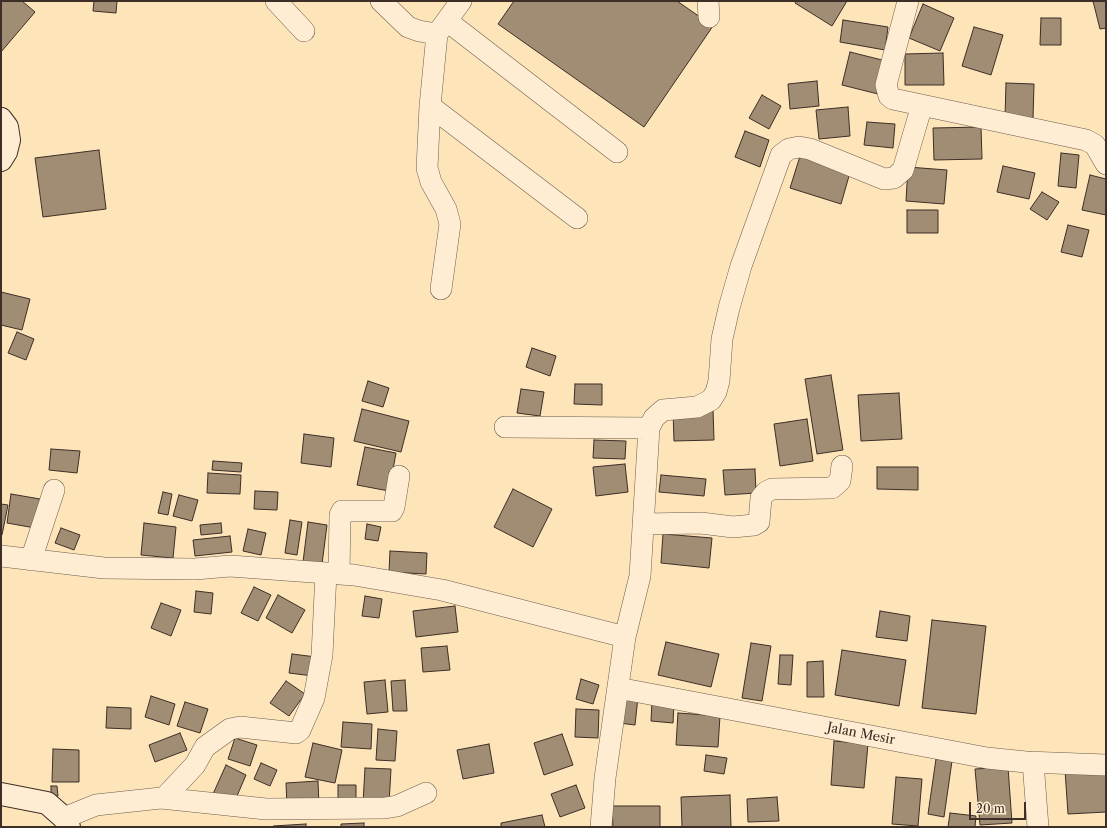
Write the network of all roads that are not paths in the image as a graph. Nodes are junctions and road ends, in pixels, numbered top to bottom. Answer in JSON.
{"nodes":[{"id":1,"x":276,"y":1,"type":"edge"},
{"id":2,"x":381,"y":1,"type":"edge"},
{"id":3,"x":461,"y":1,"type":"edge"},
{"id":4,"x":908,"y":1,"type":"edge"},
{"id":5,"x":442,"y":27,"type":"junction"},
{"id":6,"x":304,"y":31,"type":"dead end"},
{"id":7,"x":922,"y":105,"type":"junction"},
{"id":8,"x":430,"y":106,"type":"junction"},
{"id":9,"x":1,"y":119,"type":"edge"},
{"id":10,"x":617,"y":152,"type":"dead end"},
{"id":11,"x":1,"y":160,"type":"edge"},
{"id":12,"x":1106,"y":164,"type":"edge"},
{"id":13,"x":577,"y":218,"type":"dead end"},
{"id":14,"x":441,"y":289,"type":"dead end"},
{"id":15,"x":505,"y":427,"type":"dead end"},
{"id":16,"x":649,"y":428,"type":"junction"},
{"id":17,"x":842,"y":466,"type":"dead end"},
{"id":18,"x":398,"y":476,"type":"dead end"},
{"id":19,"x":54,"y":490,"type":"dead end"},
{"id":20,"x":644,"y":524,"type":"junction"},
{"id":21,"x":1,"y":556,"type":"edge"},
{"id":22,"x":31,"y":560,"type":"junction"},
{"id":23,"x":332,"y":573,"type":"junction"},
{"id":24,"x":626,"y":637,"type":"junction"},
{"id":25,"x":618,"y":688,"type":"junction"},
{"id":26,"x":1033,"y":762,"type":"junction"},
{"id":27,"x":1106,"y":765,"type":"edge"},
{"id":28,"x":426,"y":793,"type":"dead end"},
{"id":29,"x":1,"y":794,"type":"edge"},
{"id":30,"x":164,"y":798,"type":"junction"},
{"id":31,"x":66,"y":822,"type":"edge"},
{"id":32,"x":601,"y":827,"type":"edge"},
{"id":33,"x":1038,"y":827,"type":"edge"}],
"edges":[{"from":1,"to":6,"type":"street"},
{"from":2,"to":5,"type":"street"},
{"from":3,"to":5,"type":"street"},
{"from":4,"to":7,"type":"street"},
{"from":5,"to":8,"type":"street"},
{"from":5,"to":10,"type":"street"},
{"from":7,"to":12,"type":"street"},
{"from":7,"to":16,"type":"street"},
{"from":8,"to":13,"type":"street"},
{"from":8,"to":14,"type":"street"},
{"from":9,"to":11,"type":"street"},
{"from":15,"to":16,"type":"street"},
{"from":16,"to":20,"type":"street"},
{"from":17,"to":20,"type":"street"},
{"from":18,"to":23,"type":"street"},
{"from":19,"to":22,"type":"street"},
{"from":20,"to":24,"type":"street"},
{"from":21,"to":22,"type":"street"},
{"from":22,"to":23,"type":"street"},
{"from":23,"to":24,"type":"street"},
{"from":23,"to":30,"type":"street"},
{"from":24,"to":25,"type":"street"},
{"from":25,"to":26,"type":"street","name":"Jalan Mesir"},
{"from":25,"to":32,"type":"street"},
{"from":26,"to":27,"type":"street","name":"Jalan Mesir"},
{"from":26,"to":33,"type":"street"},
{"from":28,"to":30,"type":"street"},
{"from":29,"to":31,"type":"street"},
{"from":30,"to":31,"type":"street"}]}
